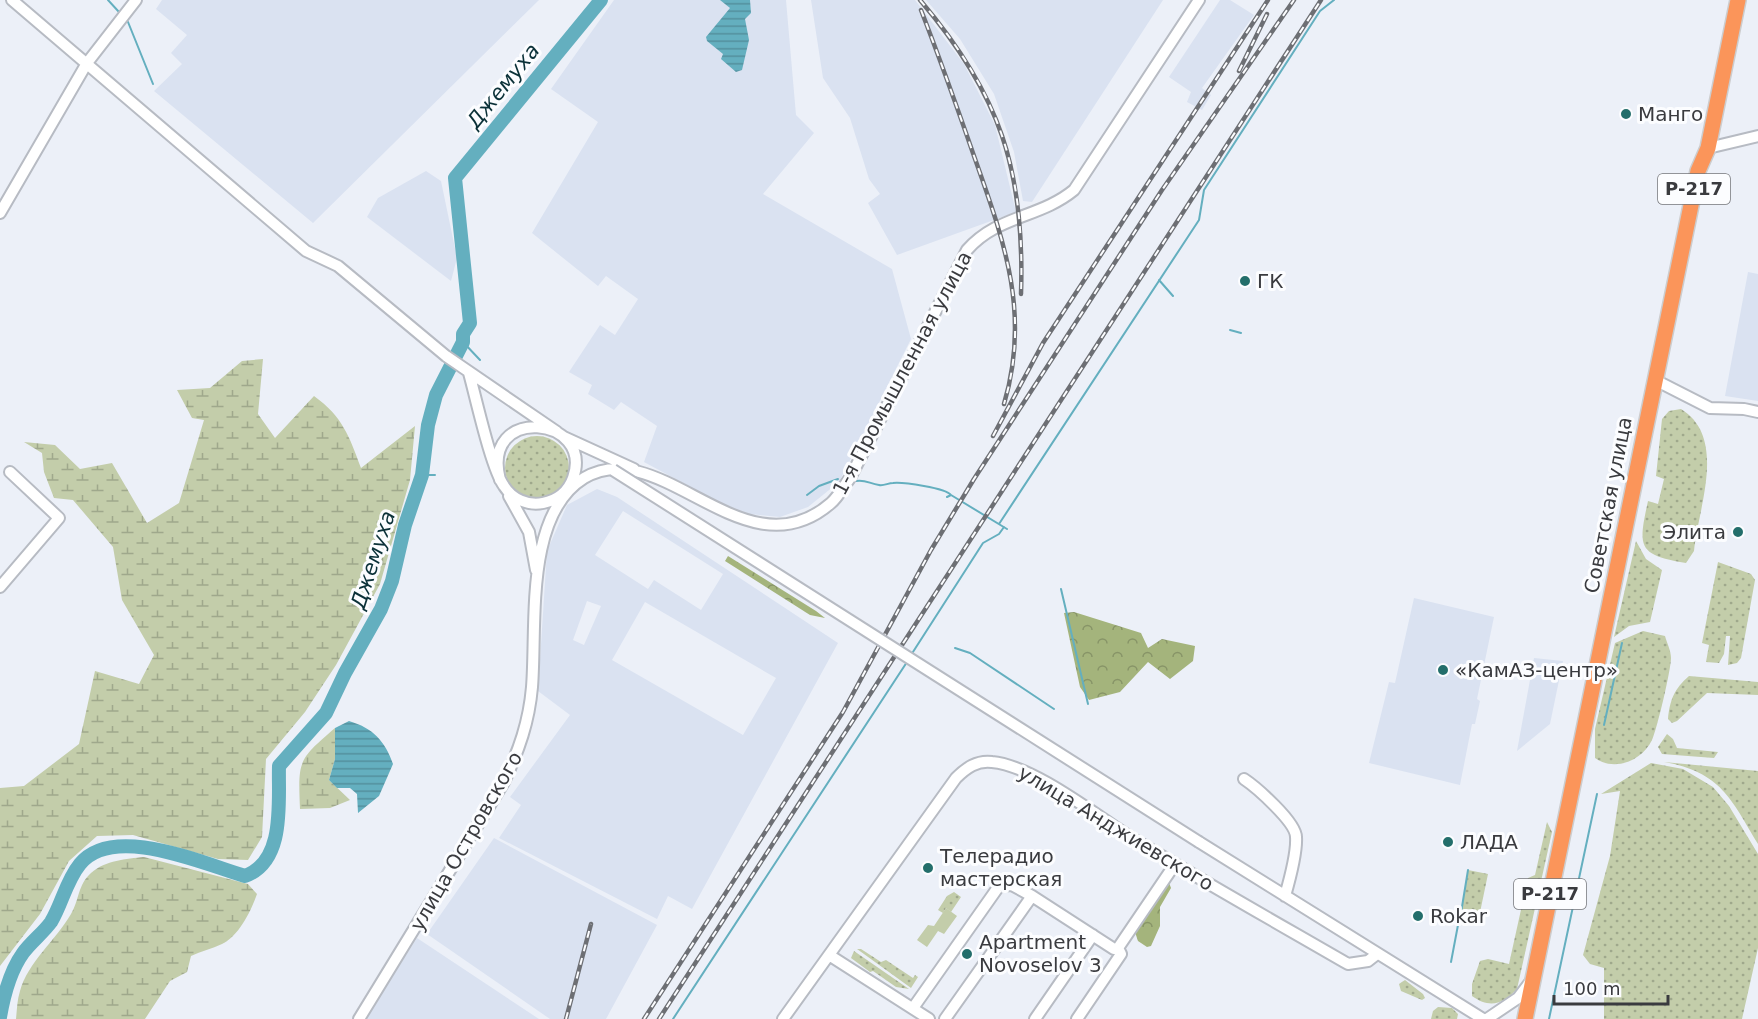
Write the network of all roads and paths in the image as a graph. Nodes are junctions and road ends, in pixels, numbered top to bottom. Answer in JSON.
{"nodes":[{"id":1,"x":12,"y":0,"type":"edge"},
{"id":2,"x":136,"y":0,"type":"edge"},
{"id":3,"x":1199,"y":0,"type":"edge"},
{"id":4,"x":1738,"y":0,"type":"edge"},
{"id":5,"x":87,"y":63,"type":"junction"},
{"id":6,"x":1758,"y":136,"type":"edge"},
{"id":7,"x":1708,"y":148,"type":"junction"},
{"id":8,"x":0,"y":213,"type":"edge"},
{"id":9,"x":467,"y":371,"type":"junction"},
{"id":10,"x":1655,"y":380,"type":"junction"},
{"id":11,"x":1758,"y":412,"type":"edge"},
{"id":12,"x":560,"y":434,"type":"junction"},
{"id":13,"x":614,"y":470,"type":"junction"},
{"id":14,"x":10,"y":472,"type":"dead end"},
{"id":15,"x":643,"y":473,"type":"junction"},
{"id":16,"x":502,"y":483,"type":"junction"},
{"id":17,"x":565,"y":493,"type":"junction"},
{"id":18,"x":537,"y":582,"type":"junction"},
{"id":19,"x":0,"y":587,"type":"edge"},
{"id":20,"x":1244,"y":779,"type":"dead end"},
{"id":21,"x":1175,"y":864,"type":"junction"},
{"id":22,"x":1032,"y":896,"type":"junction"},
{"id":23,"x":1285,"y":896,"type":"junction"},
{"id":24,"x":1093,"y":935,"type":"junction"},
{"id":25,"x":1118,"y":948,"type":"junction"},
{"id":26,"x":1377,"y":954,"type":"junction"},
{"id":27,"x":829,"y":955,"type":"junction"},
{"id":28,"x":1533,"y":979,"type":"junction"},
{"id":29,"x":913,"y":1008,"type":"junction"},
{"id":30,"x":359,"y":1019,"type":"edge"},
{"id":31,"x":783,"y":1019,"type":"edge"},
{"id":32,"x":929,"y":1019,"type":"edge"},
{"id":33,"x":945,"y":1019,"type":"edge"},
{"id":34,"x":1035,"y":1019,"type":"edge"},
{"id":35,"x":1077,"y":1019,"type":"edge"},
{"id":36,"x":1485,"y":1019,"type":"edge"},
{"id":37,"x":1525,"y":1019,"type":"edge"}],
"edges":[{"from":1,"to":5,"type":"street"},
{"from":2,"to":5,"type":"street"},
{"from":3,"to":15,"type":"street","name":"1-я Промышленная улица"},
{"from":4,"to":7,"type":"highway","name":"Советская улица","number":"Р-217"},
{"from":5,"to":8,"type":"street"},
{"from":5,"to":9,"type":"street"},
{"from":6,"to":7,"type":"street"},
{"from":7,"to":10,"type":"highway","name":"Советская улица","number":"Р-217"},
{"from":9,"to":12,"type":"street"},
{"from":9,"to":16,"type":"street"},
{"from":10,"to":11,"type":"street"},
{"from":10,"to":28,"type":"highway","name":"Советская улица","number":"Р-217"},
{"from":12,"to":13,"type":"street"},
{"from":12,"to":15,"type":"street"},
{"from":12,"to":16,"type":"street"},
{"from":12,"to":17,"type":"street"},
{"from":13,"to":15,"type":"street","name":"1-я Промышленная улица"},
{"from":13,"to":17,"type":"street"},
{"from":13,"to":23,"type":"street","bridge":true},
{"from":14,"to":19,"type":"street"},
{"from":16,"to":17,"type":"street"},
{"from":16,"to":18,"type":"street"},
{"from":17,"to":18,"type":"street","name":"улица Островского"},
{"from":18,"to":30,"type":"street","name":"улица Островского"},
{"from":20,"to":23,"type":"street"},
{"from":21,"to":25,"type":"street"},
{"from":21,"to":26,"type":"street","name":"улица Анджиевского"},
{"from":21,"to":27,"type":"street","name":"улица Анджиевского"},
{"from":22,"to":24,"type":"street"},
{"from":22,"to":29,"type":"street"},
{"from":22,"to":33,"type":"street"},
{"from":23,"to":26,"type":"street"},
{"from":24,"to":25,"type":"street"},
{"from":24,"to":34,"type":"street"},
{"from":25,"to":35,"type":"street"},
{"from":26,"to":36,"type":"street"},
{"from":27,"to":29,"type":"street"},
{"from":27,"to":31,"type":"street","name":"улица Анджиевского"},
{"from":28,"to":36,"type":"street"},
{"from":28,"to":37,"type":"highway","name":"Советская улица","number":"Р-217"},
{"from":29,"to":32,"type":"street"}]}
